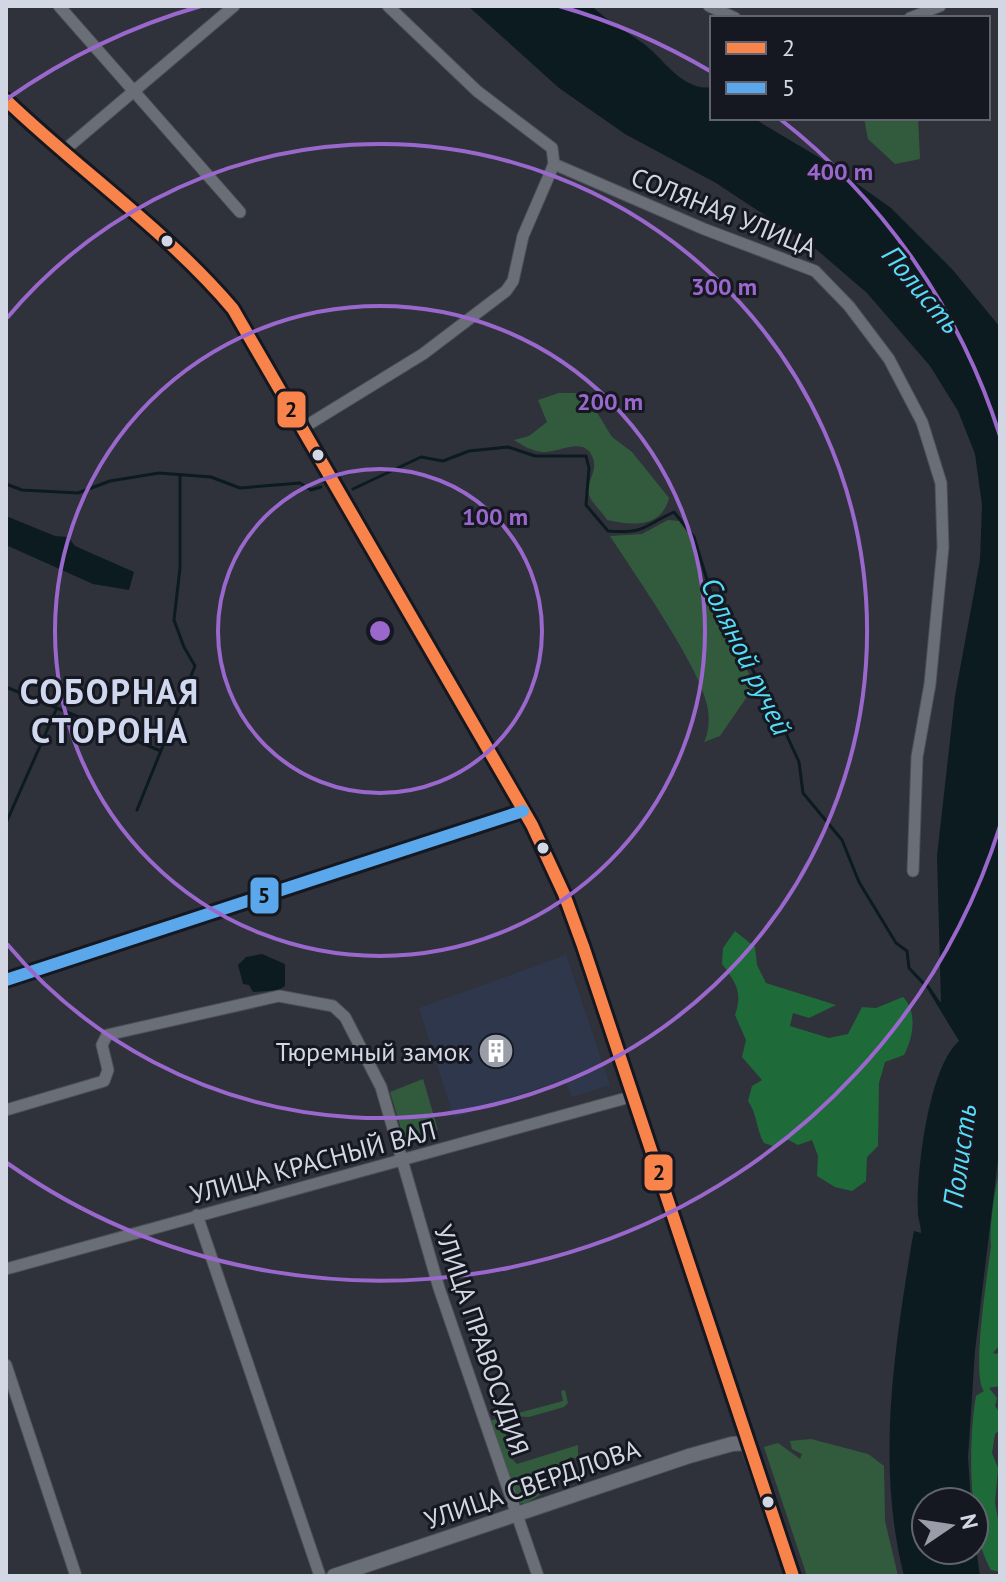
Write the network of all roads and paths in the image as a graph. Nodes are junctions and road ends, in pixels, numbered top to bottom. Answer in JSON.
{"nodes":[{"id":1,"x":59,"y":6,"type":"edge"},
{"id":2,"x":234,"y":6,"type":"edge"},
{"id":3,"x":388,"y":6,"type":"edge"},
{"id":4,"x":709,"y":6,"type":"edge"},
{"id":5,"x":940,"y":6,"type":"edge"},
{"id":6,"x":731,"y":16,"type":"edge"},
{"id":7,"x":915,"y":16,"type":"edge"},
{"id":8,"x":133,"y":89,"type":"junction"},
{"id":9,"x":6,"y":100,"type":"edge"},
{"id":10,"x":61,"y":153,"type":"junction"},
{"id":11,"x":554,"y":164,"type":"junction"},
{"id":12,"x":240,"y":212,"type":"dead end"},
{"id":13,"x":301,"y":429,"type":"junction"},
{"id":14,"x":523,"y":811,"type":"junction"},
{"id":15,"x":913,"y":871,"type":"dead end"},
{"id":16,"x":6,"y":980,"type":"edge"},
{"id":17,"x":630,"y":1097,"type":"junction"},
{"id":18,"x":6,"y":1110,"type":"edge"},
{"id":19,"x":401,"y":1163,"type":"junction"},
{"id":20,"x":197,"y":1215,"type":"junction"},
{"id":21,"x":6,"y":1269,"type":"edge"},
{"id":22,"x":6,"y":1365,"type":"edge"},
{"id":23,"x":747,"y":1443,"type":"junction"},
{"id":24,"x":518,"y":1515,"type":"junction"},
{"id":25,"x":76,"y":1576,"type":"edge"},
{"id":26,"x":320,"y":1576,"type":"edge"},
{"id":27,"x":334,"y":1576,"type":"edge"},
{"id":28,"x":538,"y":1576,"type":"edge"},
{"id":29,"x":793,"y":1576,"type":"edge"}],
"edges":[{"from":1,"to":8,"type":"street"},
{"from":2,"to":8,"type":"street"},
{"from":3,"to":11,"type":"street"},
{"from":4,"to":6,"type":"street"},
{"from":5,"to":7,"type":"street"},
{"from":8,"to":10,"type":"street"},
{"from":8,"to":12,"type":"street"},
{"from":9,"to":10,"type":"street"},
{"from":10,"to":13,"type":"street"},
{"from":11,"to":13,"type":"street"},
{"from":11,"to":15,"type":"street","name":"СОЛЯНАЯ УЛИЦА"},
{"from":13,"to":14,"type":"street"},
{"from":14,"to":16,"type":"street"},
{"from":14,"to":17,"type":"street"},
{"from":17,"to":19,"type":"street","name":"УЛИЦА КРАСНЫЙ ВАЛ"},
{"from":17,"to":23,"type":"street"},
{"from":18,"to":19,"type":"street","name":"УЛИЦА ПРАВОСУДИЯ"},
{"from":19,"to":20,"type":"street","name":"УЛИЦА КРАСНЫЙ ВАЛ"},
{"from":19,"to":24,"type":"street","name":"УЛИЦА ПРАВОСУДИЯ"},
{"from":20,"to":21,"type":"street","name":"УЛИЦА КРАСНЫЙ ВАЛ"},
{"from":20,"to":26,"type":"street"},
{"from":22,"to":25,"type":"street"},
{"from":23,"to":24,"type":"street","name":"УЛИЦА СВЕРДЛОВА"},
{"from":23,"to":29,"type":"street"},
{"from":24,"to":27,"type":"street","name":"УЛИЦА СВЕРДЛОВА"},
{"from":24,"to":28,"type":"street","name":"УЛИЦА ПРАВОСУДИЯ"}]}
